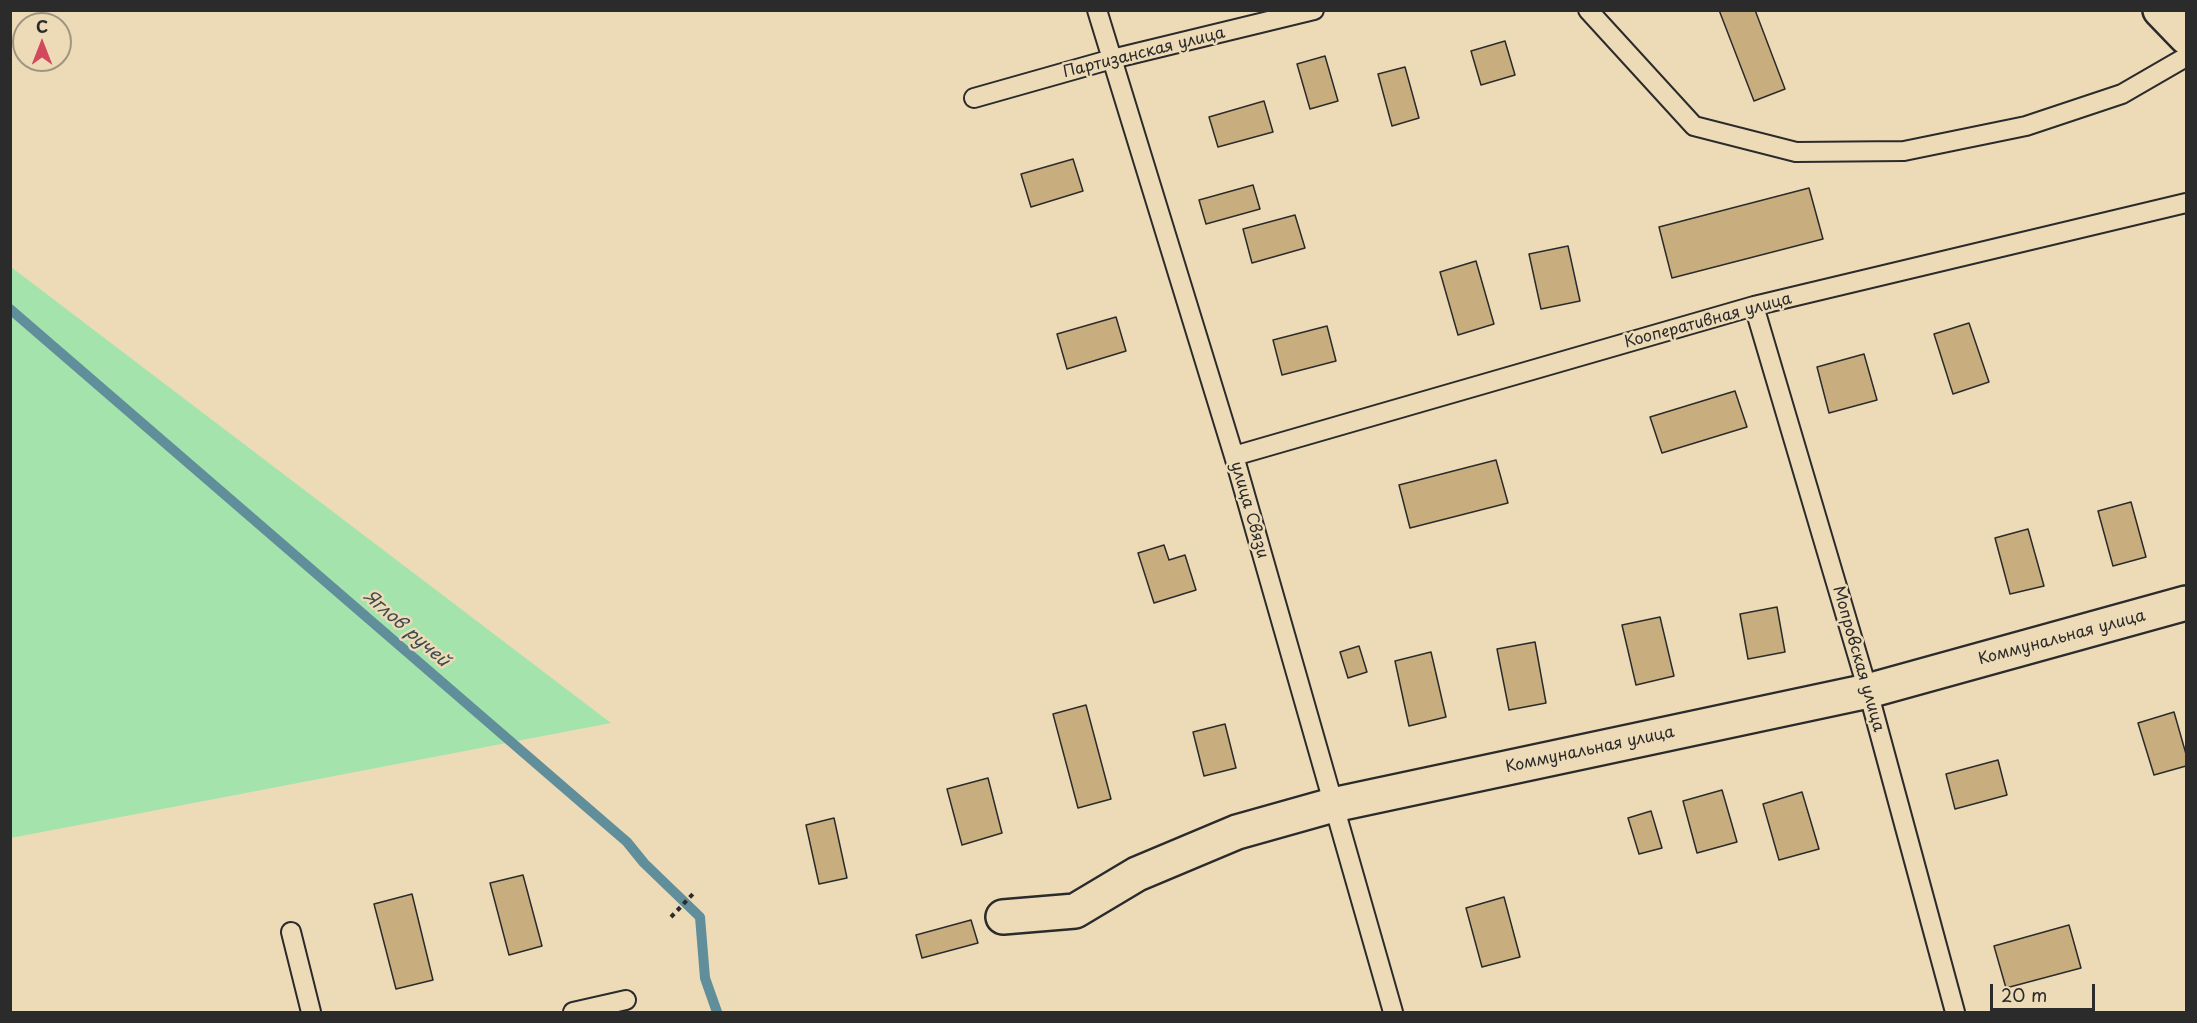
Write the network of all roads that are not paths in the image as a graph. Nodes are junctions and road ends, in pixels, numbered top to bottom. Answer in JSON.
{"nodes":[{"id":1,"x":1097,"y":10,"type":"edge"},
{"id":2,"x":1314,"y":10,"type":"edge"},
{"id":3,"x":1588,"y":10,"type":"edge"},
{"id":4,"x":2160,"y":10,"type":"edge"},
{"id":5,"x":2187,"y":37,"type":"edge"},
{"id":6,"x":2187,"y":57,"type":"edge"},
{"id":7,"x":1112,"y":59,"type":"junction"},
{"id":8,"x":974,"y":98,"type":"dead end"},
{"id":9,"x":2187,"y":203,"type":"edge"},
{"id":10,"x":1754,"y":306,"type":"junction"},
{"id":11,"x":1234,"y":456,"type":"junction"},
{"id":12,"x":2187,"y":603,"type":"edge"},
{"id":13,"x":1868,"y":691,"type":"junction"},
{"id":14,"x":1332,"y":805,"type":"junction"},
{"id":15,"x":1003,"y":917,"type":"dead end"},
{"id":16,"x":291,"y":932,"type":"dead end"},
{"id":17,"x":626,"y":1000,"type":"dead end"},
{"id":18,"x":311,"y":1012,"type":"edge"},
{"id":19,"x":573,"y":1012,"type":"edge"},
{"id":20,"x":1393,"y":1012,"type":"edge"},
{"id":21,"x":1955,"y":1012,"type":"edge"}],
"edges":[{"from":1,"to":7,"type":"lane","name":"улица Связи"},
{"from":2,"to":7,"type":"lane","name":"Партизанская улица"},
{"from":3,"to":6,"type":"lane"},
{"from":4,"to":5,"type":"street"},
{"from":7,"to":8,"type":"lane","name":"Партизанская улица"},
{"from":7,"to":11,"type":"lane","name":"улица Связи"},
{"from":9,"to":10,"type":"lane","name":"Кооперативная улица"},
{"from":10,"to":11,"type":"lane","name":"Кооперативная улица"},
{"from":10,"to":13,"type":"lane","name":"Мопровская улица"},
{"from":11,"to":14,"type":"lane","name":"улица Связи"},
{"from":12,"to":13,"type":"street","name":"Коммунальная улица"},
{"from":13,"to":14,"type":"street","name":"Коммунальная улица"},
{"from":13,"to":21,"type":"lane","name":"Мопровская улица"},
{"from":14,"to":15,"type":"street","name":"Коммунальная улица"},
{"from":14,"to":20,"type":"lane","name":"улица Связи"},
{"from":16,"to":18,"type":"lane"},
{"from":17,"to":19,"type":"lane"}]}
